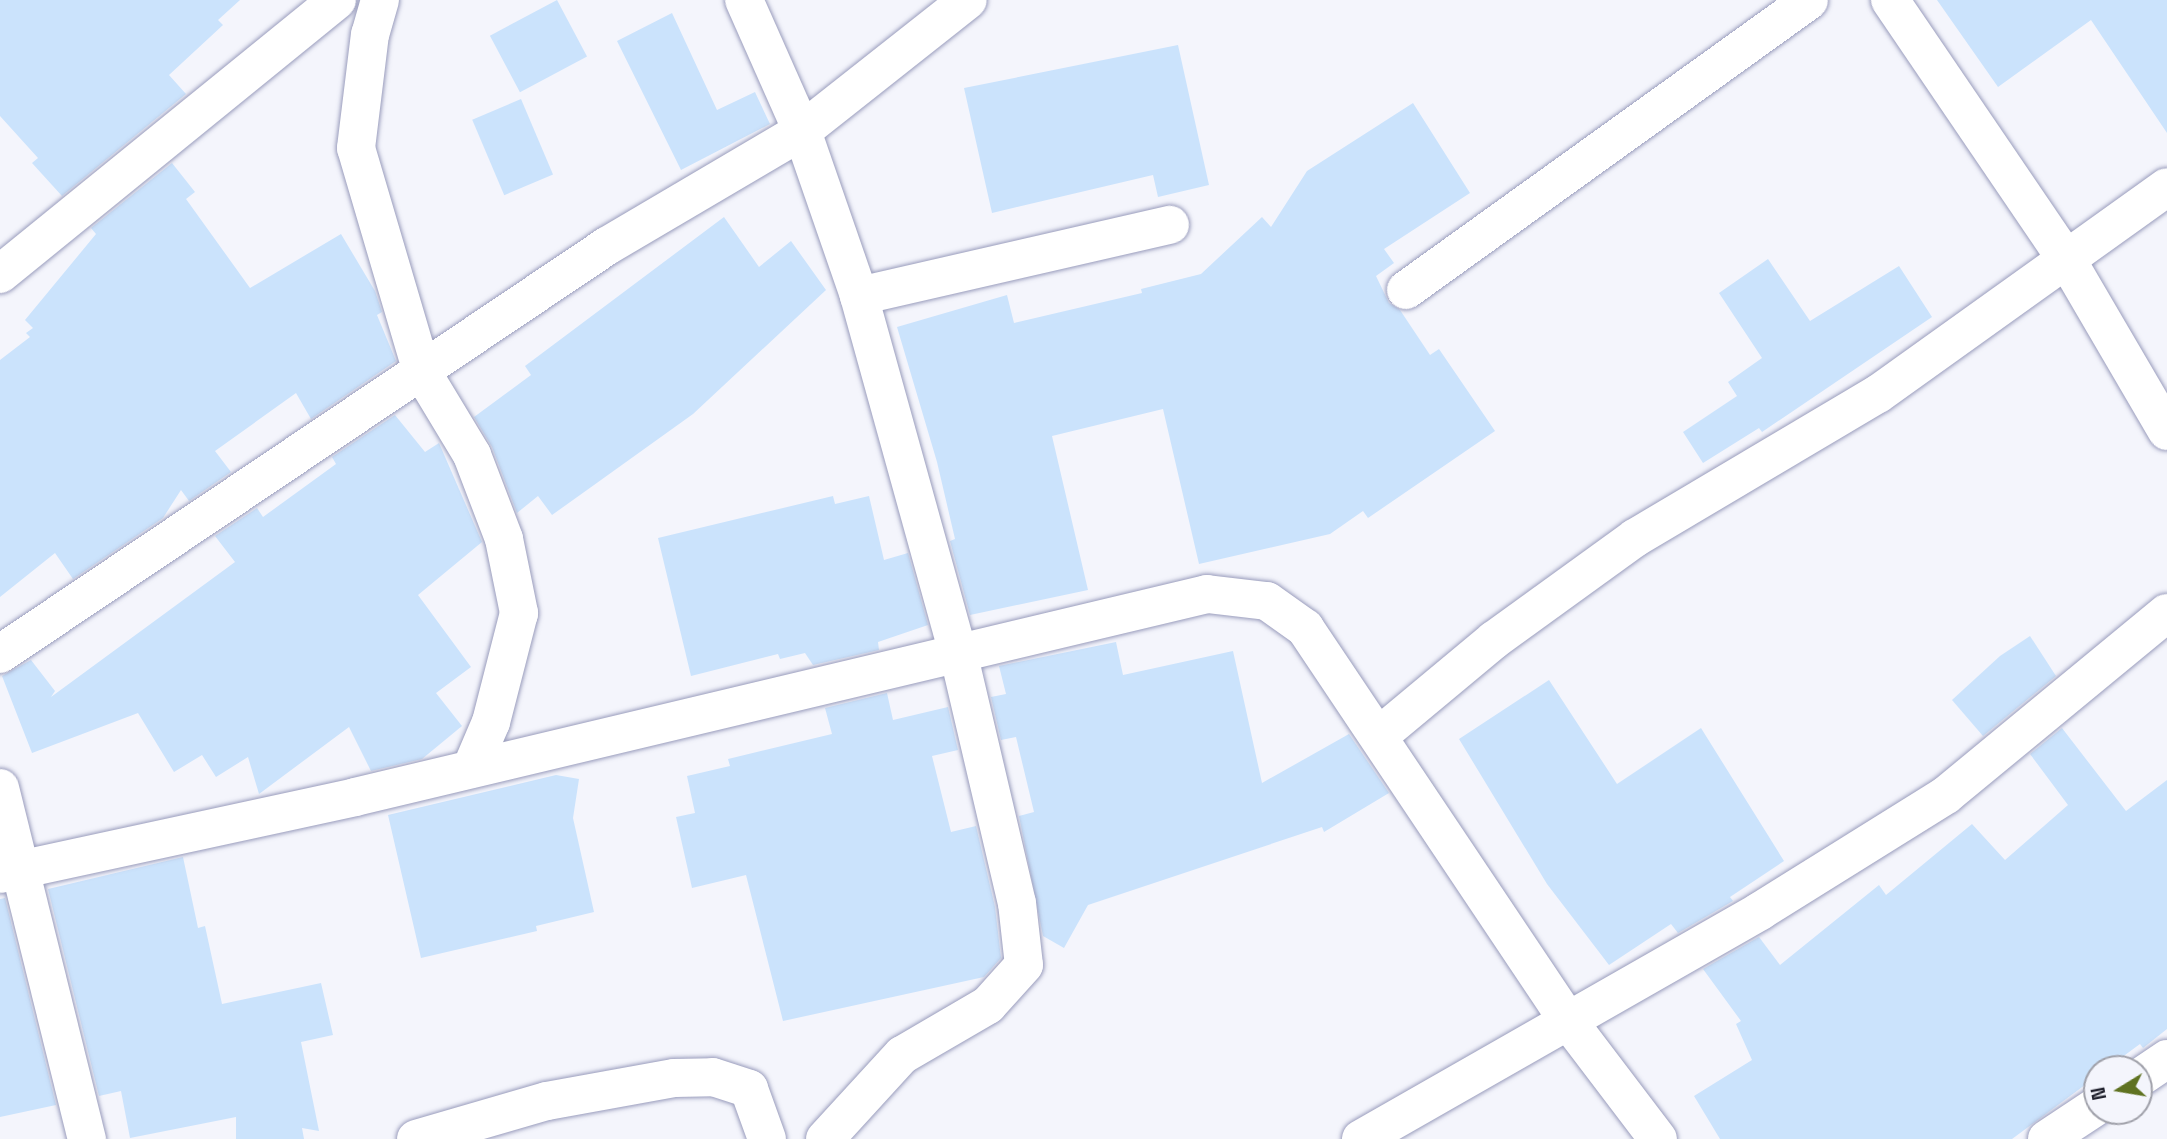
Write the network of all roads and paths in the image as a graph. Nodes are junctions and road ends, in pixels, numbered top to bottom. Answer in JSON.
{"nodes":[{"id":1,"x":337,"y":0,"type":"edge"},
{"id":2,"x":380,"y":0,"type":"edge"},
{"id":3,"x":744,"y":0,"type":"edge"},
{"id":4,"x":968,"y":0,"type":"edge"},
{"id":5,"x":1809,"y":0,"type":"edge"},
{"id":6,"x":1890,"y":0,"type":"edge"},
{"id":7,"x":802,"y":131,"type":"junction"},
{"id":8,"x":2167,"y":187,"type":"edge"},
{"id":9,"x":1170,"y":225,"type":"dead end"},
{"id":10,"x":2067,"y":260,"type":"junction"},
{"id":11,"x":0,"y":274,"type":"edge"},
{"id":12,"x":1406,"y":290,"type":"dead end"},
{"id":13,"x":859,"y":296,"type":"junction"},
{"id":14,"x":422,"y":372,"type":"junction"},
{"id":15,"x":2167,"y":431,"type":"edge"},
{"id":16,"x":2167,"y":613,"type":"edge"},
{"id":17,"x":958,"y":652,"type":"junction"},
{"id":18,"x":0,"y":654,"type":"edge"},
{"id":19,"x":1380,"y":735,"type":"junction"},
{"id":20,"x":471,"y":769,"type":"junction"},
{"id":21,"x":0,"y":788,"type":"edge"},
{"id":22,"x":11,"y":872,"type":"edge"},
{"id":23,"x":1566,"y":1018,"type":"junction"},
{"id":24,"x":2083,"y":1115,"type":"edge"},
{"id":25,"x":87,"y":1139,"type":"edge"},
{"id":26,"x":416,"y":1139,"type":"edge"},
{"id":27,"x":767,"y":1139,"type":"edge"},
{"id":28,"x":825,"y":1139,"type":"edge"},
{"id":29,"x":1361,"y":1139,"type":"edge"},
{"id":30,"x":1658,"y":1139,"type":"edge"},
{"id":31,"x":2048,"y":1139,"type":"edge"}],
"edges":[{"from":1,"to":11,"type":"street"},
{"from":2,"to":14,"type":"street"},
{"from":3,"to":7,"type":"street"},
{"from":4,"to":7,"type":"street"},
{"from":5,"to":12,"type":"street"},
{"from":6,"to":10,"type":"street"},
{"from":7,"to":13,"type":"street"},
{"from":7,"to":14,"type":"street"},
{"from":8,"to":10,"type":"street"},
{"from":9,"to":13,"type":"street"},
{"from":10,"to":15,"type":"street"},
{"from":10,"to":19,"type":"street"},
{"from":13,"to":17,"type":"street"},
{"from":14,"to":18,"type":"street"},
{"from":14,"to":20,"type":"street"},
{"from":16,"to":23,"type":"street"},
{"from":17,"to":19,"type":"street"},
{"from":17,"to":20,"type":"street"},
{"from":17,"to":28,"type":"street"},
{"from":19,"to":23,"type":"street"},
{"from":20,"to":22,"type":"street"},
{"from":21,"to":22,"type":"street"},
{"from":22,"to":25,"type":"street"},
{"from":23,"to":29,"type":"street"},
{"from":23,"to":30,"type":"street"},
{"from":24,"to":31,"type":"street"},
{"from":26,"to":27,"type":"street"}]}
